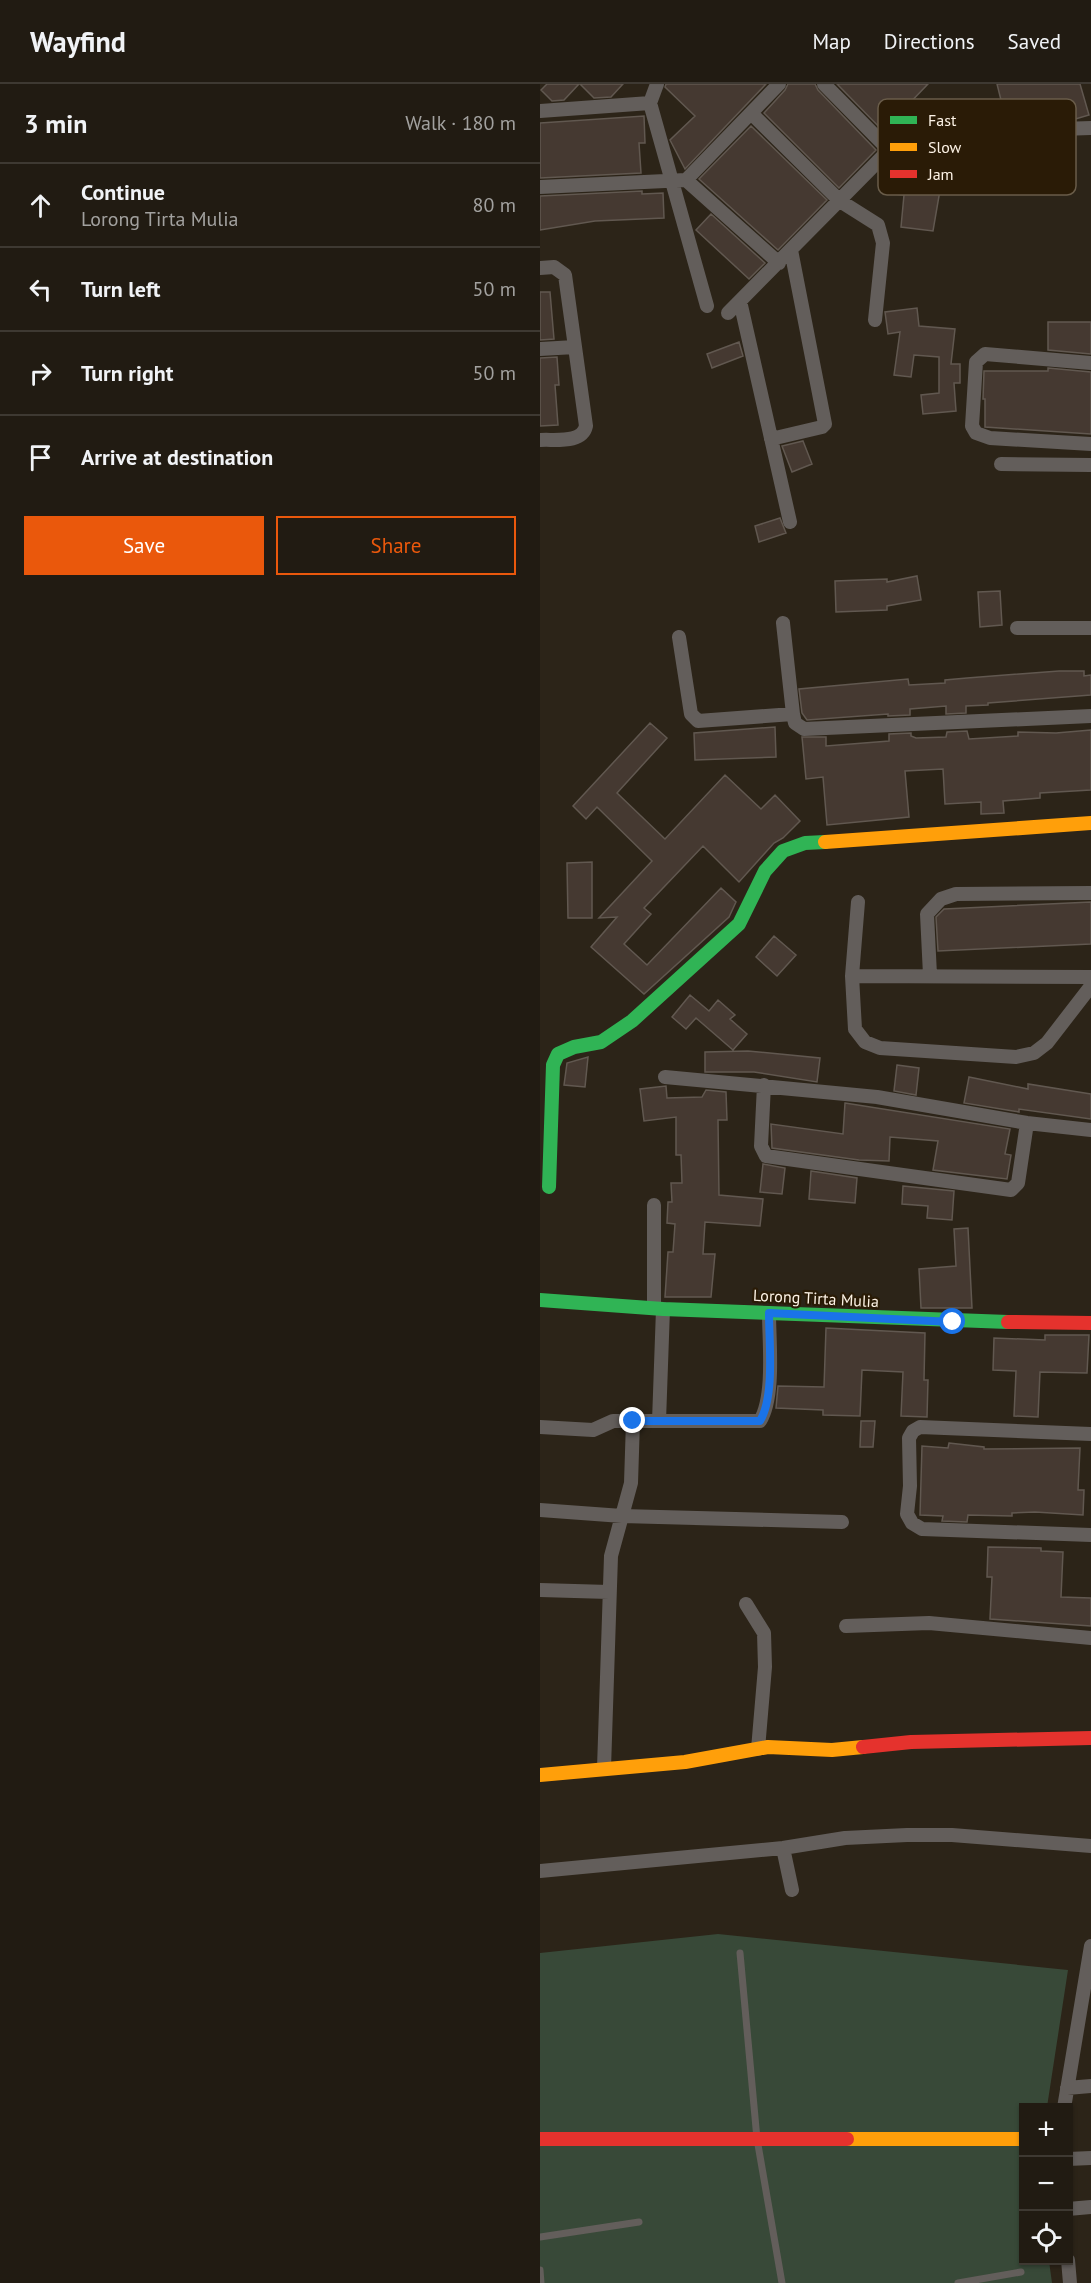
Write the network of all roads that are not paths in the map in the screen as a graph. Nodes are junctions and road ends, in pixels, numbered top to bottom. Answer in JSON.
{"nodes":[{"id":1,"x":657,"y":84,"type":"edge"},
{"id":2,"x":779,"y":84,"type":"edge"},
{"id":3,"x":824,"y":84,"type":"edge"},
{"id":4,"x":650,"y":103,"type":"junction"},
{"id":5,"x":540,"y":111,"type":"edge"},
{"id":6,"x":751,"y":112,"type":"junction"},
{"id":7,"x":1091,"y":128,"type":"edge"},
{"id":8,"x":1076,"y":129,"type":"edge"},
{"id":9,"x":878,"y":139,"type":"edge"},
{"id":10,"x":878,"y":161,"type":"edge"},
{"id":11,"x":670,"y":180,"type":"junction"},
{"id":12,"x":686,"y":180,"type":"junction"},
{"id":13,"x":540,"y":187,"type":"edge"},
{"id":14,"x":840,"y":201,"type":"junction"},
{"id":15,"x":791,"y":250,"type":"junction"},
{"id":16,"x":780,"y":263,"type":"junction"},
{"id":17,"x":540,"y":268,"type":"edge"},
{"id":18,"x":740,"y":301,"type":"junction"},
{"id":19,"x":707,"y":306,"type":"dead end"},
{"id":20,"x":728,"y":313,"type":"dead end"},
{"id":21,"x":875,"y":320,"type":"dead end"},
{"id":22,"x":575,"y":347,"type":"junction"},
{"id":23,"x":540,"y":349,"type":"edge"},
{"id":24,"x":1091,"y":363,"type":"edge"},
{"id":25,"x":771,"y":438,"type":"junction"},
{"id":26,"x":540,"y":440,"type":"edge"},
{"id":27,"x":1091,"y":444,"type":"edge"},
{"id":28,"x":1001,"y":464,"type":"dead end"},
{"id":29,"x":1091,"y":465,"type":"edge"},
{"id":30,"x":790,"y":522,"type":"dead end"},
{"id":31,"x":783,"y":623,"type":"dead end"},
{"id":32,"x":1017,"y":628,"type":"dead end"},
{"id":33,"x":1091,"y":628,"type":"edge"},
{"id":34,"x":679,"y":637,"type":"dead end"},
{"id":35,"x":793,"y":714,"type":"junction"},
{"id":36,"x":1091,"y":716,"type":"edge"},
{"id":37,"x":1091,"y":823,"type":"edge"},
{"id":38,"x":1091,"y":893,"type":"edge"},
{"id":39,"x":858,"y":902,"type":"dead end"},
{"id":40,"x":930,"y":975,"type":"junction"},
{"id":41,"x":852,"y":976,"type":"junction"},
{"id":42,"x":1091,"y":977,"type":"edge"},
{"id":43,"x":1091,"y":986,"type":"edge"},
{"id":44,"x":665,"y":1077,"type":"dead end"},
{"id":45,"x":764,"y":1085,"type":"junction"},
{"id":46,"x":1027,"y":1123,"type":"junction"},
{"id":47,"x":1091,"y":1130,"type":"edge"},
{"id":48,"x":549,"y":1187,"type":"dead end"},
{"id":49,"x":654,"y":1205,"type":"dead end"},
{"id":50,"x":540,"y":1300,"type":"edge"},
{"id":51,"x":659,"y":1309,"type":"junction"},
{"id":52,"x":769,"y":1313,"type":"junction"},
{"id":53,"x":1091,"y":1323,"type":"edge"},
{"id":54,"x":659,"y":1420,"type":"junction"},
{"id":55,"x":633,"y":1421,"type":"junction"},
{"id":56,"x":540,"y":1427,"type":"edge"},
{"id":57,"x":1091,"y":1434,"type":"edge"},
{"id":58,"x":540,"y":1510,"type":"edge"},
{"id":59,"x":622,"y":1516,"type":"junction"},
{"id":60,"x":842,"y":1522,"type":"dead end"},
{"id":61,"x":1091,"y":1535,"type":"edge"},
{"id":62,"x":540,"y":1590,"type":"edge"},
{"id":63,"x":609,"y":1592,"type":"junction"},
{"id":64,"x":746,"y":1604,"type":"dead end"},
{"id":65,"x":846,"y":1626,"type":"dead end"},
{"id":66,"x":1091,"y":1638,"type":"edge"},
{"id":67,"x":1091,"y":1738,"type":"edge"},
{"id":68,"x":758,"y":1749,"type":"junction"},
{"id":69,"x":604,"y":1768,"type":"junction"},
{"id":70,"x":540,"y":1775,"type":"edge"},
{"id":71,"x":1091,"y":1846,"type":"edge"},
{"id":72,"x":783,"y":1848,"type":"junction"},
{"id":73,"x":540,"y":1871,"type":"edge"},
{"id":74,"x":792,"y":1890,"type":"dead end"},
{"id":75,"x":1091,"y":1946,"type":"edge"},
{"id":76,"x":740,"y":1953,"type":"dead end"},
{"id":77,"x":1087,"y":2008,"type":"edge"},
{"id":78,"x":1091,"y":2086,"type":"edge"},
{"id":79,"x":1067,"y":2088,"type":"junction"},
{"id":80,"x":1065,"y":2103,"type":"edge"},
{"id":81,"x":540,"y":2139,"type":"edge"},
{"id":82,"x":756,"y":2139,"type":"junction"},
{"id":83,"x":1019,"y":2139,"type":"edge"},
{"id":84,"x":1091,"y":2158,"type":"edge"},
{"id":85,"x":1073,"y":2159,"type":"edge"},
{"id":86,"x":1091,"y":2207,"type":"edge"},
{"id":87,"x":1073,"y":2209,"type":"edge"},
{"id":88,"x":639,"y":2222,"type":"dead end"},
{"id":89,"x":540,"y":2237,"type":"edge"},
{"id":90,"x":1068,"y":2265,"type":"edge"},
{"id":91,"x":540,"y":2270,"type":"edge"},
{"id":92,"x":1021,"y":2272,"type":"dead end"},
{"id":93,"x":541,"y":2283,"type":"edge"},
{"id":94,"x":782,"y":2283,"type":"edge"},
{"id":95,"x":958,"y":2283,"type":"edge"},
{"id":96,"x":1070,"y":2283,"type":"edge"}],
"edges":[{"from":1,"to":4,"type":"street"},
{"from":2,"to":6,"type":"street"},
{"from":3,"to":9,"type":"street"},
{"from":4,"to":5,"type":"street"},
{"from":4,"to":11,"type":"street"},
{"from":6,"to":12,"type":"street"},
{"from":6,"to":14,"type":"street"},
{"from":7,"to":8,"type":"street"},
{"from":10,"to":14,"type":"street"},
{"from":11,"to":12,"type":"street"},
{"from":11,"to":13,"type":"street"},
{"from":11,"to":19,"type":"street"},
{"from":12,"to":16,"type":"street"},
{"from":14,"to":15,"type":"street"},
{"from":14,"to":21,"type":"street"},
{"from":15,"to":16,"type":"street"},
{"from":15,"to":25,"type":"street"},
{"from":16,"to":18,"type":"street"},
{"from":17,"to":22,"type":"street"},
{"from":18,"to":20,"type":"street"},
{"from":18,"to":25,"type":"street"},
{"from":22,"to":23,"type":"street"},
{"from":22,"to":26,"type":"street"},
{"from":24,"to":27,"type":"street"},
{"from":25,"to":30,"type":"street"},
{"from":28,"to":29,"type":"street"},
{"from":31,"to":35,"type":"street"},
{"from":32,"to":33,"type":"street"},
{"from":34,"to":35,"type":"street"},
{"from":35,"to":36,"type":"street"},
{"from":37,"to":48,"type":"street"},
{"from":38,"to":40,"type":"street"},
{"from":39,"to":41,"type":"street"},
{"from":40,"to":41,"type":"street"},
{"from":40,"to":42,"type":"street"},
{"from":41,"to":43,"type":"street"},
{"from":44,"to":45,"type":"street"},
{"from":45,"to":46,"type":"street"},
{"from":45,"to":46,"type":"street"},
{"from":46,"to":47,"type":"street"},
{"from":49,"to":51,"type":"street"},
{"from":50,"to":51,"type":"street","name":"Lorong Tirta Mulia"},
{"from":51,"to":52,"type":"street","name":"Lorong Tirta Mulia"},
{"from":51,"to":54,"type":"street"},
{"from":52,"to":53,"type":"street","name":"Lorong Tirta Mulia"},
{"from":52,"to":54,"type":"street"},
{"from":54,"to":55,"type":"street"},
{"from":55,"to":56,"type":"street"},
{"from":55,"to":59,"type":"street"},
{"from":57,"to":61,"type":"street"},
{"from":58,"to":59,"type":"street"},
{"from":59,"to":60,"type":"street"},
{"from":59,"to":63,"type":"street"},
{"from":62,"to":63,"type":"street"},
{"from":63,"to":69,"type":"street"},
{"from":64,"to":68,"type":"street"},
{"from":65,"to":66,"type":"street"},
{"from":67,"to":68,"type":"street"},
{"from":68,"to":69,"type":"street"},
{"from":69,"to":70,"type":"street"},
{"from":71,"to":72,"type":"street"},
{"from":72,"to":73,"type":"street"},
{"from":72,"to":74,"type":"street"},
{"from":75,"to":77,"type":"street"},
{"from":76,"to":82,"type":"lane"},
{"from":77,"to":79,"type":"street"},
{"from":78,"to":79,"type":"street"},
{"from":79,"to":80,"type":"street"},
{"from":81,"to":82,"type":"street"},
{"from":82,"to":83,"type":"street"},
{"from":82,"to":94,"type":"lane"},
{"from":84,"to":85,"type":"street"},
{"from":86,"to":87,"type":"street"},
{"from":88,"to":89,"type":"lane"},
{"from":90,"to":96,"type":"street"},
{"from":91,"to":93,"type":"lane"},
{"from":92,"to":95,"type":"lane"}]}
